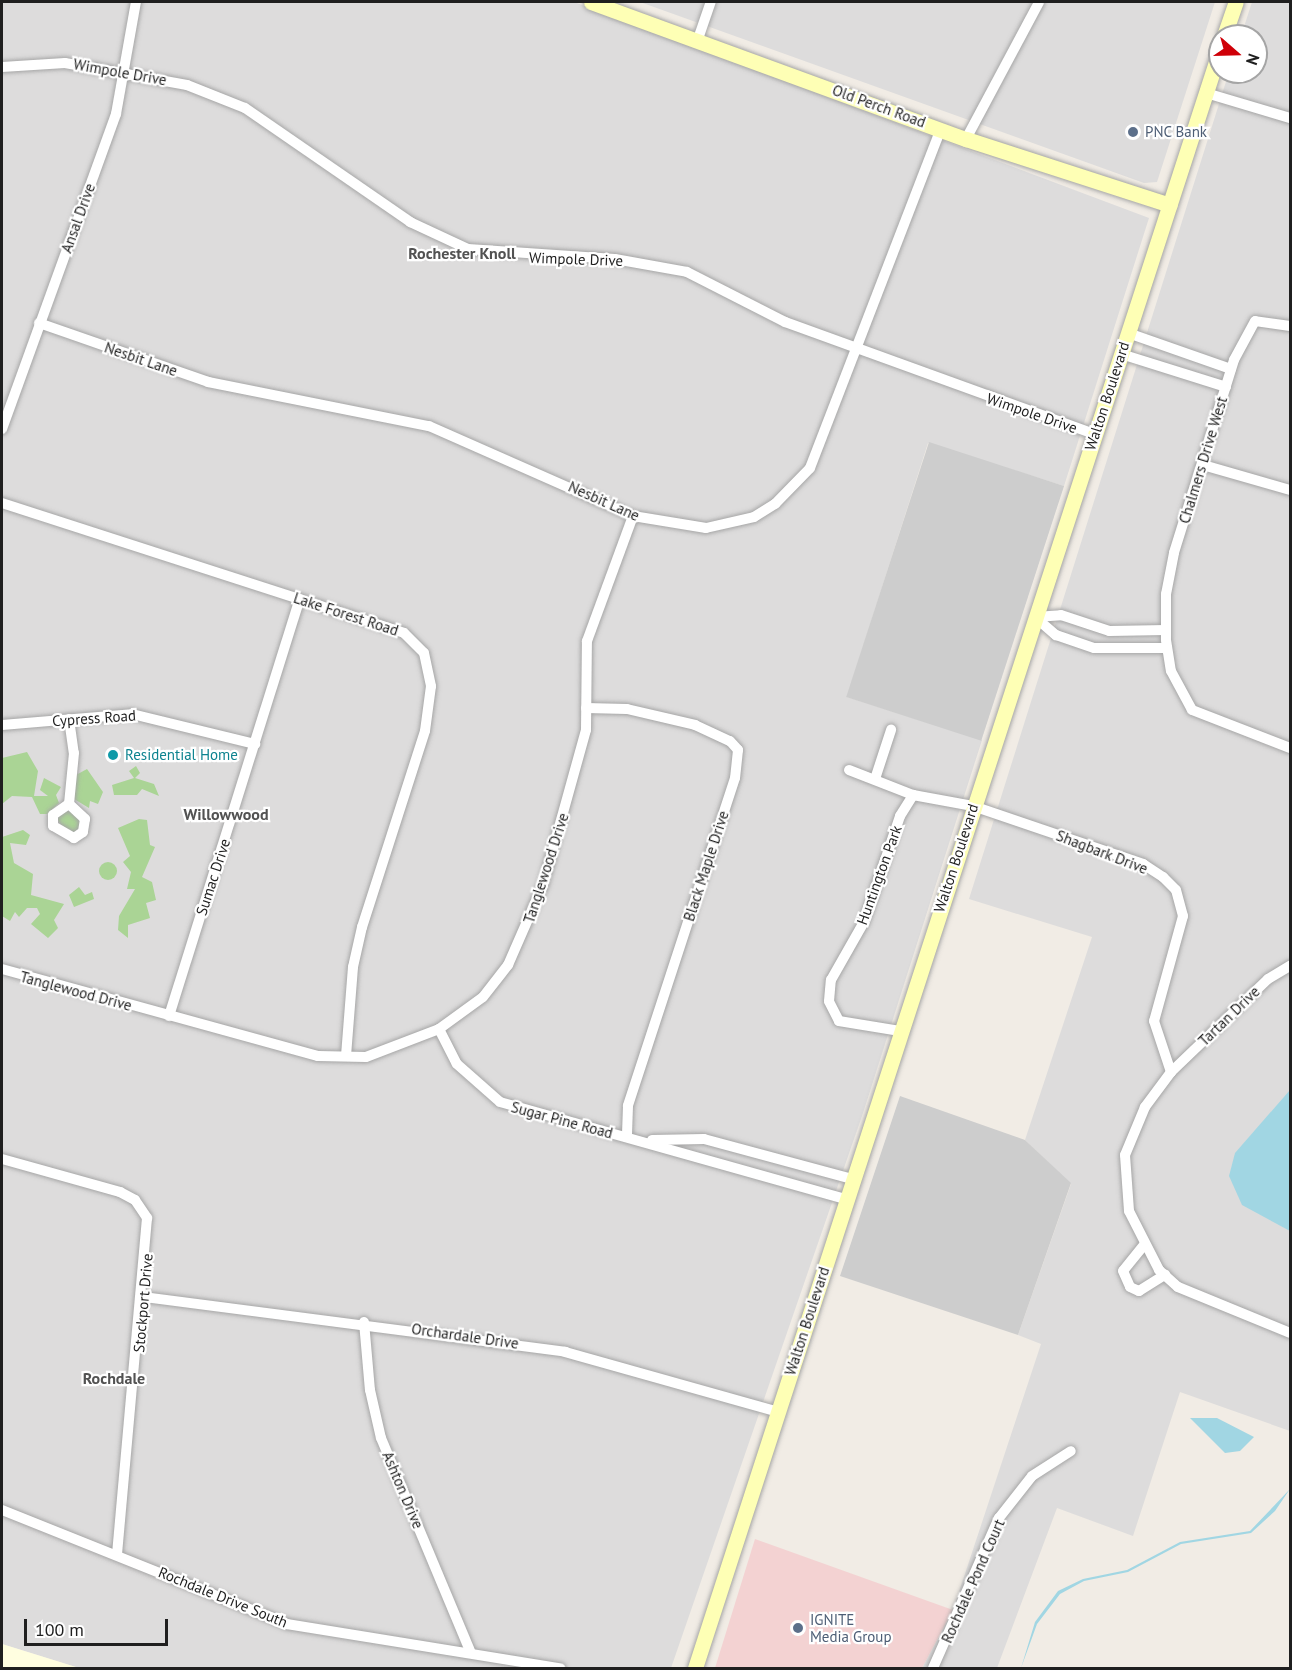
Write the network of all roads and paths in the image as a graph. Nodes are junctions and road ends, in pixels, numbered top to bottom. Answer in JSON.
{"nodes":[{"id":1,"x":136,"y":2,"type":"edge"},
{"id":2,"x":591,"y":2,"type":"edge"},
{"id":3,"x":711,"y":2,"type":"edge"},
{"id":4,"x":1039,"y":2,"type":"edge"},
{"id":5,"x":1236,"y":2,"type":"edge"},
{"id":6,"x":1228,"y":24,"type":"edge"},
{"id":7,"x":698,"y":39,"type":"junction"},
{"id":8,"x":2,"y":67,"type":"edge"},
{"id":9,"x":125,"y":70,"type":"junction"},
{"id":10,"x":1209,"y":84,"type":"edge"},
{"id":11,"x":1206,"y":93,"type":"junction"},
{"id":12,"x":1290,"y":118,"type":"edge"},
{"id":13,"x":941,"y":129,"type":"junction"},
{"id":14,"x":966,"y":139,"type":"junction"},
{"id":15,"x":1170,"y":206,"type":"junction"},
{"id":16,"x":39,"y":323,"type":"junction"},
{"id":17,"x":1290,"y":326,"type":"edge"},
{"id":18,"x":1128,"y":333,"type":"junction"},
{"id":19,"x":858,"y":350,"type":"junction"},
{"id":20,"x":1121,"y":354,"type":"junction"},
{"id":21,"x":1231,"y":369,"type":"junction"},
{"id":22,"x":1226,"y":387,"type":"junction"},
{"id":23,"x":2,"y":429,"type":"edge"},
{"id":24,"x":1094,"y":434,"type":"junction"},
{"id":25,"x":1203,"y":465,"type":"junction"},
{"id":26,"x":1290,"y":489,"type":"edge"},
{"id":27,"x":2,"y":503,"type":"edge"},
{"id":28,"x":633,"y":516,"type":"junction"},
{"id":29,"x":300,"y":599,"type":"junction"},
{"id":30,"x":1035,"y":617,"type":"junction"},
{"id":31,"x":1166,"y":640,"type":"junction"},
{"id":32,"x":586,"y":708,"type":"junction"},
{"id":33,"x":69,"y":719,"type":"junction"},
{"id":34,"x":2,"y":726,"type":"edge"},
{"id":35,"x":891,"y":730,"type":"dead end"},
{"id":36,"x":255,"y":744,"type":"junction"},
{"id":37,"x":1290,"y":748,"type":"edge"},
{"id":38,"x":849,"y":770,"type":"dead end"},
{"id":39,"x":875,"y":779,"type":"junction"},
{"id":40,"x":913,"y":795,"type":"junction"},
{"id":41,"x":69,"y":804,"type":"dead end"},
{"id":42,"x":974,"y":806,"type":"junction"},
{"id":43,"x":1290,"y":966,"type":"edge"},
{"id":44,"x":2,"y":969,"type":"edge"},
{"id":45,"x":169,"y":1016,"type":"junction"},
{"id":46,"x":439,"y":1029,"type":"junction"},
{"id":47,"x":900,"y":1031,"type":"junction"},
{"id":48,"x":346,"y":1056,"type":"junction"},
{"id":49,"x":1171,"y":1071,"type":"junction"},
{"id":50,"x":627,"y":1137,"type":"junction"},
{"id":51,"x":649,"y":1140,"type":"junction"},
{"id":52,"x":2,"y":1159,"type":"edge"},
{"id":53,"x":852,"y":1179,"type":"junction"},
{"id":54,"x":846,"y":1199,"type":"junction"},
{"id":55,"x":1144,"y":1245,"type":"junction"},
{"id":56,"x":1165,"y":1275,"type":"junction"},
{"id":57,"x":144,"y":1297,"type":"junction"},
{"id":58,"x":363,"y":1322,"type":"junction"},
{"id":59,"x":1290,"y":1333,"type":"edge"},
{"id":60,"x":778,"y":1412,"type":"junction"},
{"id":61,"x":1071,"y":1450,"type":"dead end"},
{"id":62,"x":2,"y":1510,"type":"edge"},
{"id":63,"x":117,"y":1554,"type":"junction"},
{"id":64,"x":470,"y":1651,"type":"junction"},
{"id":65,"x":560,"y":1668,"type":"edge"},
{"id":66,"x":696,"y":1668,"type":"edge"},
{"id":67,"x":933,"y":1668,"type":"edge"}],
"edges":[{"from":1,"to":9,"type":"street","name":"Ansal Drive"},
{"from":2,"to":7,"type":"main road","name":"Old Perch Road"},
{"from":3,"to":7,"type":"street"},
{"from":4,"to":14,"type":"street"},
{"from":5,"to":6,"type":"main road"},
{"from":7,"to":13,"type":"main road","name":"Old Perch Road"},
{"from":8,"to":9,"type":"street","name":"Wimpole Drive"},
{"from":9,"to":16,"type":"street","name":"Ansal Drive"},
{"from":9,"to":19,"type":"street","name":"Wimpole Drive"},
{"from":10,"to":11,"type":"main road","name":"Walton Boulevard"},
{"from":11,"to":12,"type":"street"},
{"from":11,"to":15,"type":"main road","name":"Walton Boulevard"},
{"from":13,"to":14,"type":"main road","name":"Old Perch Road"},
{"from":13,"to":19,"type":"street","name":"Nesbit Lane"},
{"from":14,"to":15,"type":"main road","name":"Old Perch Road"},
{"from":15,"to":18,"type":"main road","name":"Walton Boulevard"},
{"from":16,"to":23,"type":"street","name":"Ansal Drive"},
{"from":16,"to":28,"type":"street","name":"Nesbit Lane"},
{"from":17,"to":21,"type":"street","name":"Chalmers Drive West"},
{"from":18,"to":20,"type":"main road","name":"Walton Boulevard"},
{"from":18,"to":21,"type":"street"},
{"from":19,"to":24,"type":"street","name":"Wimpole Drive"},
{"from":19,"to":28,"type":"street","name":"Nesbit Lane"},
{"from":20,"to":22,"type":"street"},
{"from":20,"to":24,"type":"main road","name":"Walton Boulevard"},
{"from":21,"to":22,"type":"street","name":"Chalmers Drive West"},
{"from":22,"to":25,"type":"street","name":"Chalmers Drive West"},
{"from":24,"to":30,"type":"main road","name":"Walton Boulevard"},
{"from":25,"to":26,"type":"street"},
{"from":25,"to":31,"type":"street","name":"Chalmers Drive West"},
{"from":27,"to":29,"type":"street","name":"Lake Forest Road"},
{"from":28,"to":32,"type":"street","name":"Tanglewood Drive"},
{"from":29,"to":36,"type":"street","name":"Sumac Drive"},
{"from":29,"to":48,"type":"street","name":"Lake Forest Road"},
{"from":30,"to":31,"type":"street"},
{"from":30,"to":31,"type":"street"},
{"from":30,"to":42,"type":"main road","name":"Walton Boulevard"},
{"from":31,"to":37,"type":"street","name":"Chalmers Drive West"},
{"from":32,"to":46,"type":"street","name":"Tanglewood Drive"},
{"from":32,"to":50,"type":"street","name":"Black Maple Drive"},
{"from":33,"to":34,"type":"street","name":"Cypress Road"},
{"from":33,"to":36,"type":"street","name":"Cypress Road"},
{"from":33,"to":41,"type":"street"},
{"from":35,"to":39,"type":"street"},
{"from":36,"to":45,"type":"street","name":"Sumac Drive"},
{"from":38,"to":39,"type":"street"},
{"from":39,"to":40,"type":"street"},
{"from":40,"to":42,"type":"street"},
{"from":40,"to":47,"type":"street","name":"Huntington Park"},
{"from":42,"to":47,"type":"main road","name":"Walton Boulevard"},
{"from":42,"to":49,"type":"street","name":"Shagbark Drive"},
{"from":43,"to":49,"type":"street","name":"Tartan Drive"},
{"from":44,"to":45,"type":"street","name":"Tanglewood Drive"},
{"from":45,"to":48,"type":"street","name":"Tanglewood Drive"},
{"from":46,"to":48,"type":"street","name":"Tanglewood Drive"},
{"from":46,"to":50,"type":"street","name":"Sugar Pine Road"},
{"from":47,"to":53,"type":"main road","name":"Walton Boulevard"},
{"from":49,"to":55,"type":"street"},
{"from":50,"to":51,"type":"street","name":"Sugar Pine Road"},
{"from":51,"to":53,"type":"street","name":"Sugar Pine Road"},
{"from":51,"to":54,"type":"street","name":"Sugar Pine Road"},
{"from":52,"to":57,"type":"street","name":"Stockport Drive"},
{"from":53,"to":54,"type":"main road","name":"Walton Boulevard"},
{"from":54,"to":60,"type":"main road","name":"Walton Boulevard"},
{"from":55,"to":56,"type":"street"},
{"from":55,"to":56,"type":"street"},
{"from":56,"to":59,"type":"street"},
{"from":57,"to":58,"type":"street","name":"Orchardale Drive"},
{"from":57,"to":63,"type":"street","name":"Stockport Drive"},
{"from":58,"to":60,"type":"street","name":"Orchardale Drive"},
{"from":58,"to":64,"type":"street","name":"Ashton Drive"},
{"from":60,"to":66,"type":"main road","name":"Walton Boulevard"},
{"from":61,"to":67,"type":"street","name":"Rochdale Pond Court"},
{"from":62,"to":63,"type":"street","name":"Rochdale Drive South"},
{"from":63,"to":64,"type":"street","name":"Rochdale Drive South"},
{"from":64,"to":65,"type":"street","name":"Rochdale Drive South"}]}
